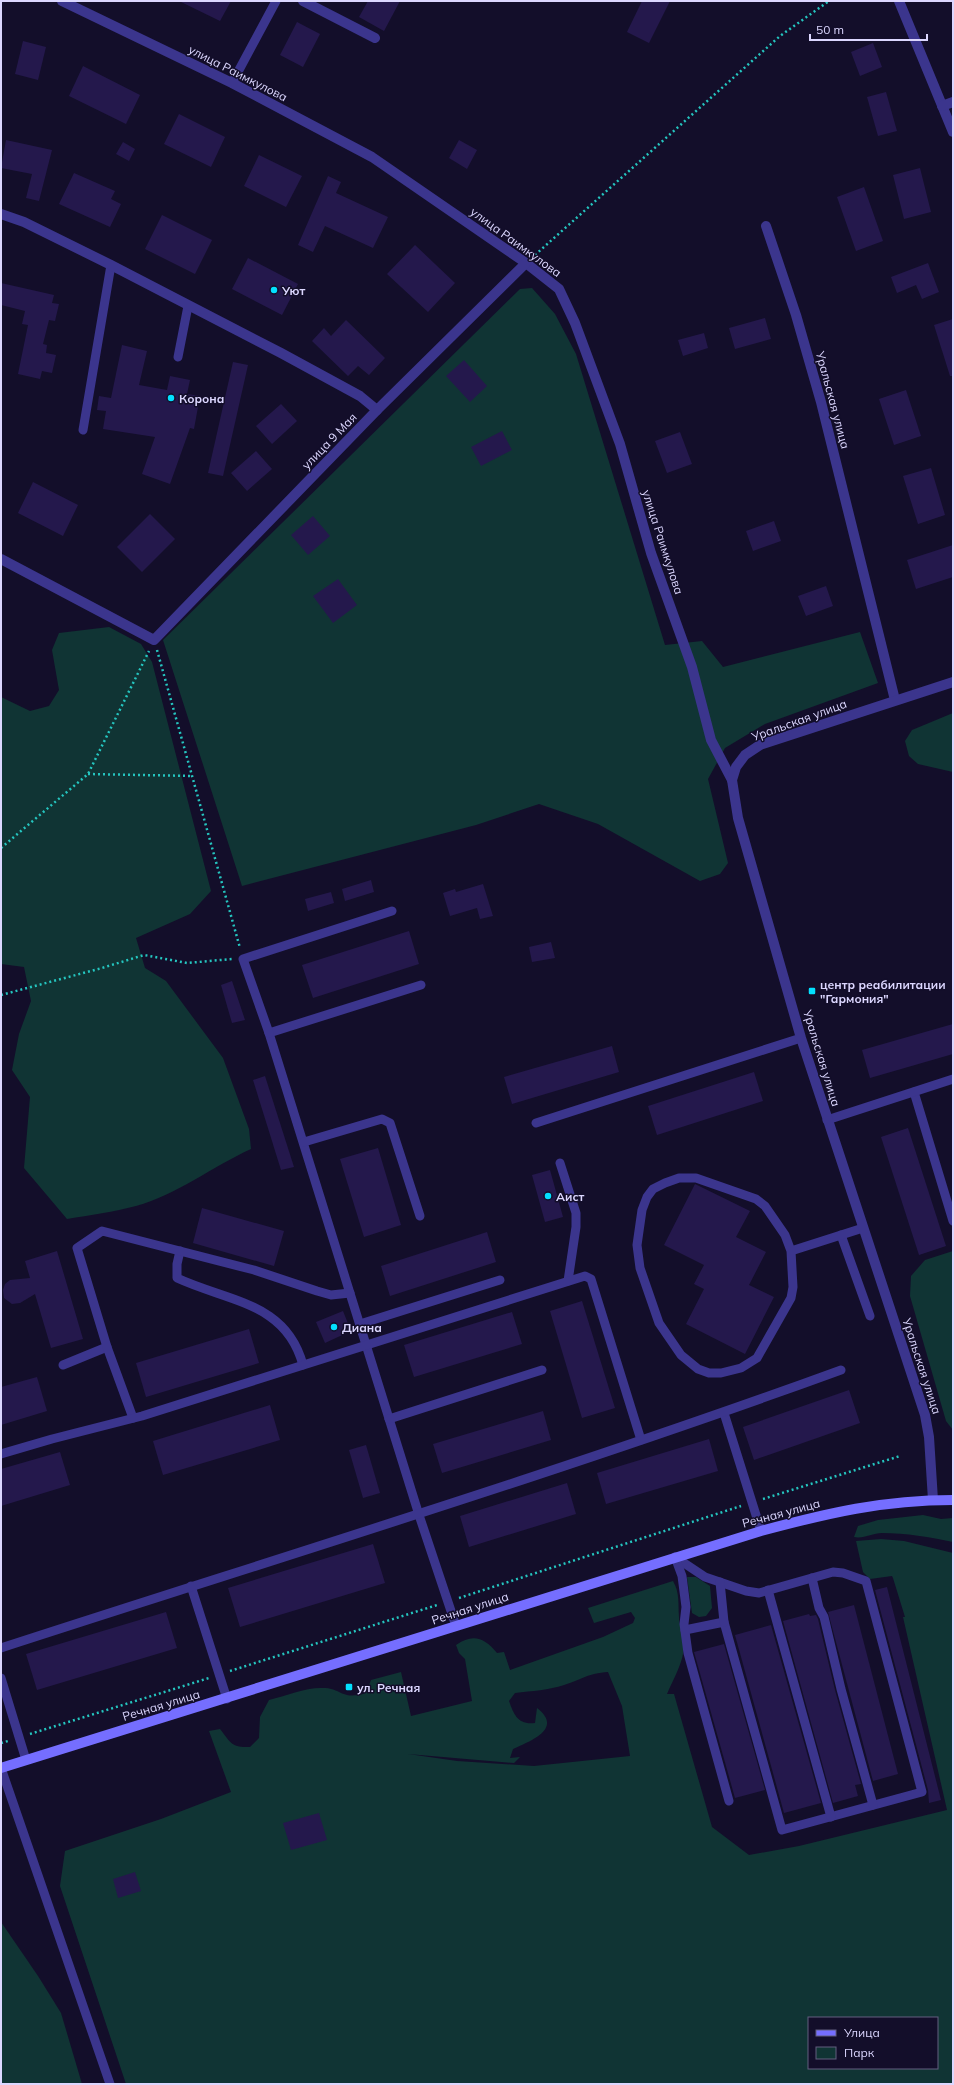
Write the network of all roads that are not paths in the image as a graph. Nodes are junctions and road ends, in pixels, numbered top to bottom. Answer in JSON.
{"nodes":[{"id":1,"x":62,"y":1,"type":"edge"},
{"id":2,"x":276,"y":1,"type":"edge"},
{"id":3,"x":303,"y":1,"type":"edge"},
{"id":4,"x":899,"y":1,"type":"edge"},
{"id":5,"x":375,"y":38,"type":"dead end"},
{"id":6,"x":232,"y":83,"type":"junction"},
{"id":7,"x":953,"y":102,"type":"edge"},
{"id":8,"x":942,"y":106,"type":"junction"},
{"id":9,"x":953,"y":132,"type":"edge"},
{"id":10,"x":1,"y":214,"type":"edge"},
{"id":11,"x":766,"y":226,"type":"dead end"},
{"id":12,"x":526,"y":263,"type":"junction"},
{"id":13,"x":111,"y":265,"type":"junction"},
{"id":14,"x":188,"y":306,"type":"junction"},
{"id":15,"x":178,"y":357,"type":"dead end"},
{"id":16,"x":377,"y":410,"type":"junction"},
{"id":17,"x":83,"y":430,"type":"dead end"},
{"id":18,"x":1,"y":559,"type":"edge"},
{"id":19,"x":953,"y":682,"type":"edge"},
{"id":20,"x":895,"y":700,"type":"junction"},
{"id":21,"x":732,"y":780,"type":"junction"},
{"id":22,"x":392,"y":911,"type":"dead end"},
{"id":23,"x":421,"y":985,"type":"dead end"},
{"id":24,"x":269,"y":1033,"type":"junction"},
{"id":25,"x":801,"y":1038,"type":"junction"},
{"id":26,"x":953,"y":1079,"type":"edge"},
{"id":27,"x":914,"y":1092,"type":"junction"},
{"id":28,"x":827,"y":1120,"type":"junction"},
{"id":29,"x":536,"y":1123,"type":"dead end"},
{"id":30,"x":304,"y":1142,"type":"junction"},
{"id":31,"x":560,"y":1163,"type":"dead end"},
{"id":32,"x":420,"y":1216,"type":"dead end"},
{"id":33,"x":953,"y":1221,"type":"edge"},
{"id":34,"x":863,"y":1228,"type":"junction"},
{"id":35,"x":842,"y":1235,"type":"junction"},
{"id":36,"x":180,"y":1251,"type":"junction"},
{"id":37,"x":791,"y":1251,"type":"junction"},
{"id":38,"x":500,"y":1280,"type":"dead end"},
{"id":39,"x":568,"y":1281,"type":"junction"},
{"id":40,"x":350,"y":1293,"type":"junction"},
{"id":41,"x":870,"y":1316,"type":"dead end"},
{"id":42,"x":360,"y":1324,"type":"junction"},
{"id":43,"x":366,"y":1346,"type":"junction"},
{"id":44,"x":107,"y":1348,"type":"junction"},
{"id":45,"x":63,"y":1365,"type":"dead end"},
{"id":46,"x":303,"y":1365,"type":"junction"},
{"id":47,"x":542,"y":1370,"type":"dead end"},
{"id":48,"x":841,"y":1370,"type":"dead end"},
{"id":49,"x":724,"y":1413,"type":"junction"},
{"id":50,"x":133,"y":1418,"type":"junction"},
{"id":51,"x":389,"y":1419,"type":"junction"},
{"id":52,"x":641,"y":1440,"type":"junction"},
{"id":53,"x":1,"y":1454,"type":"edge"},
{"id":54,"x":933,"y":1500,"type":"junction"},
{"id":55,"x":953,"y":1500,"type":"edge"},
{"id":56,"x":419,"y":1515,"type":"junction"},
{"id":57,"x":761,"y":1531,"type":"junction"},
{"id":58,"x":675,"y":1557,"type":"junction"},
{"id":59,"x":812,"y":1578,"type":"junction"},
{"id":60,"x":720,"y":1582,"type":"junction"},
{"id":61,"x":191,"y":1586,"type":"junction"},
{"id":62,"x":768,"y":1590,"type":"junction"},
{"id":63,"x":724,"y":1622,"type":"junction"},
{"id":64,"x":456,"y":1626,"type":"junction"},
{"id":65,"x":685,"y":1630,"type":"junction"},
{"id":66,"x":1,"y":1648,"type":"edge"},
{"id":67,"x":1,"y":1678,"type":"edge"},
{"id":68,"x":227,"y":1699,"type":"junction"},
{"id":69,"x":26,"y":1760,"type":"junction"},
{"id":70,"x":1,"y":1768,"type":"edge"},
{"id":71,"x":729,"y":1801,"type":"dead end"},
{"id":72,"x":873,"y":1805,"type":"junction"},
{"id":73,"x":831,"y":1817,"type":"junction"},
{"id":74,"x":110,"y":2084,"type":"edge"}],
"edges":[{"from":1,"to":6,"type":"street","name":"улица Раимкулова"},
{"from":2,"to":6,"type":"lane"},
{"from":3,"to":5,"type":"street"},
{"from":4,"to":8,"type":"street"},
{"from":6,"to":12,"type":"street","name":"улица Раимкулова"},
{"from":7,"to":8,"type":"street"},
{"from":8,"to":9,"type":"street"},
{"from":10,"to":13,"type":"street"},
{"from":11,"to":20,"type":"street","name":"Уральская улица"},
{"from":12,"to":16,"type":"street","name":"улица 9 Мая"},
{"from":12,"to":21,"type":"street","name":"улица Раимкулова"},
{"from":13,"to":14,"type":"street"},
{"from":13,"to":17,"type":"lane"},
{"from":14,"to":15,"type":"lane"},
{"from":14,"to":16,"type":"street"},
{"from":16,"to":18,"type":"street","name":"улица 9 Мая"},
{"from":19,"to":20,"type":"street","name":"Уральская улица"},
{"from":20,"to":21,"type":"street","name":"Уральская улица"},
{"from":21,"to":25,"type":"street","name":"Уральская улица"},
{"from":22,"to":24,"type":"lane"},
{"from":23,"to":24,"type":"lane"},
{"from":24,"to":30,"type":"lane"},
{"from":25,"to":28,"type":"street","name":"Уральская улица"},
{"from":25,"to":29,"type":"lane"},
{"from":26,"to":27,"type":"lane"},
{"from":27,"to":28,"type":"lane"},
{"from":27,"to":33,"type":"lane"},
{"from":28,"to":34,"type":"street","name":"Уральская улица"},
{"from":30,"to":32,"type":"lane"},
{"from":30,"to":40,"type":"lane"},
{"from":31,"to":39,"type":"lane"},
{"from":34,"to":35,"type":"lane"},
{"from":34,"to":54,"type":"street","name":"Уральская улица"},
{"from":35,"to":37,"type":"lane"},
{"from":35,"to":41,"type":"lane"},
{"from":36,"to":40,"type":"lane"},
{"from":36,"to":44,"type":"lane"},
{"from":36,"to":46,"type":"lane"},
{"from":37,"to":37,"type":"lane"},
{"from":38,"to":42,"type":"lane"},
{"from":39,"to":43,"type":"lane"},
{"from":39,"to":52,"type":"lane"},
{"from":40,"to":42,"type":"lane"},
{"from":42,"to":43,"type":"lane"},
{"from":43,"to":46,"type":"lane"},
{"from":43,"to":51,"type":"lane"},
{"from":44,"to":45,"type":"lane"},
{"from":44,"to":50,"type":"lane"},
{"from":46,"to":50,"type":"lane"},
{"from":47,"to":51,"type":"lane"},
{"from":48,"to":49,"type":"lane"},
{"from":49,"to":52,"type":"lane"},
{"from":49,"to":57,"type":"lane"},
{"from":50,"to":53,"type":"lane"},
{"from":51,"to":56,"type":"lane"},
{"from":52,"to":56,"type":"lane"},
{"from":54,"to":55,"type":"street","name":"Речная улица"},
{"from":54,"to":57,"type":"street","name":"Речная улица"},
{"from":56,"to":61,"type":"lane"},
{"from":56,"to":64,"type":"lane"},
{"from":57,"to":58,"type":"street","name":"Речная улица"},
{"from":58,"to":60,"type":"lane"},
{"from":58,"to":64,"type":"street","name":"Речная улица"},
{"from":58,"to":65,"type":"lane"},
{"from":59,"to":62,"type":"lane"},
{"from":59,"to":72,"type":"lane"},
{"from":59,"to":72,"type":"lane"},
{"from":60,"to":62,"type":"lane"},
{"from":60,"to":63,"type":"lane"},
{"from":61,"to":66,"type":"lane"},
{"from":61,"to":68,"type":"lane"},
{"from":62,"to":73,"type":"lane"},
{"from":63,"to":65,"type":"lane"},
{"from":63,"to":73,"type":"lane"},
{"from":64,"to":68,"type":"street","name":"Речная улица"},
{"from":65,"to":71,"type":"lane"},
{"from":67,"to":69,"type":"lane"},
{"from":68,"to":69,"type":"street","name":"Речная улица"},
{"from":69,"to":70,"type":"street","name":"Речная улица"},
{"from":70,"to":74,"type":"lane"},
{"from":72,"to":73,"type":"lane"}]}
